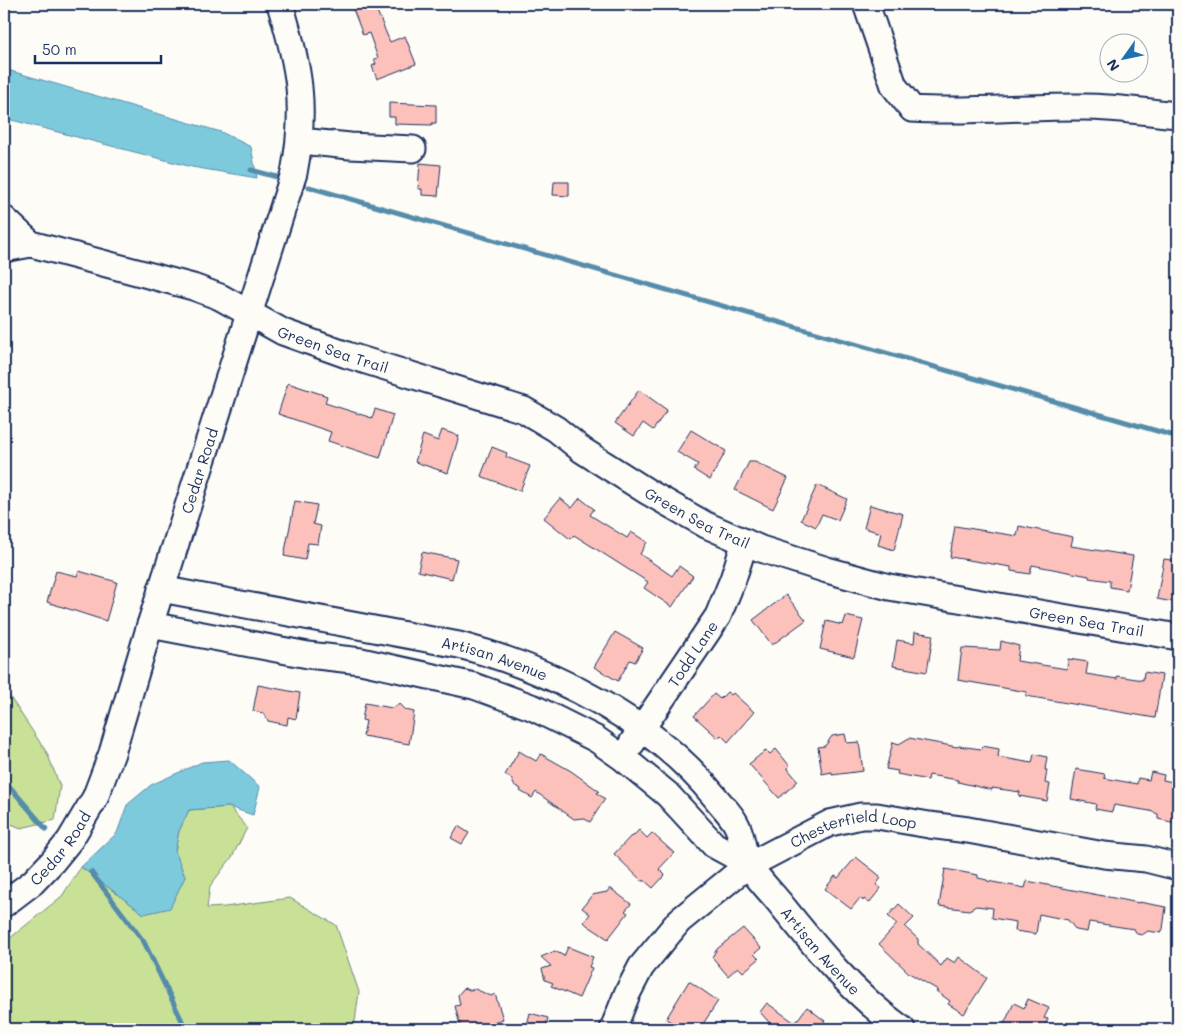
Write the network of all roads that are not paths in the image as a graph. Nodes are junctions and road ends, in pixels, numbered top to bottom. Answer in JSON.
{"nodes":[{"id":1,"x":280,"y":4,"type":"edge"},
{"id":2,"x":866,"y":4,"type":"edge"},
{"id":3,"x":1178,"y":115,"type":"edge"},
{"id":4,"x":300,"y":141,"type":"junction"},
{"id":5,"x":413,"y":149,"type":"dead end"},
{"id":6,"x":4,"y":219,"type":"edge"},
{"id":7,"x":31,"y":244,"type":"junction"},
{"id":8,"x":4,"y":249,"type":"edge"},
{"id":9,"x":249,"y":312,"type":"junction"},
{"id":10,"x":746,"y":542,"type":"junction"},
{"id":11,"x":161,"y":589,"type":"junction"},
{"id":12,"x":150,"y":624,"type":"junction"},
{"id":13,"x":1178,"y":637,"type":"edge"},
{"id":14,"x":641,"y":730,"type":"junction"},
{"id":15,"x":623,"y":758,"type":"junction"},
{"id":16,"x":748,"y":864,"type":"junction"},
{"id":17,"x":1178,"y":866,"type":"edge"},
{"id":18,"x":4,"y":904,"type":"edge"},
{"id":19,"x":888,"y":1025,"type":"edge"},
{"id":20,"x":613,"y":1029,"type":"edge"}],
"edges":[{"from":1,"to":4,"type":"street","name":"Cedar Road"},
{"from":2,"to":3,"type":"street"},
{"from":4,"to":5,"type":"street"},
{"from":4,"to":9,"type":"street","name":"Cedar Road"},
{"from":6,"to":7,"type":"street"},
{"from":7,"to":8,"type":"street"},
{"from":7,"to":9,"type":"street","name":"Green Sea Trail"},
{"from":9,"to":10,"type":"street","name":"Green Sea Trail"},
{"from":9,"to":11,"type":"street","name":"Cedar Road"},
{"from":10,"to":13,"type":"street","name":"Green Sea Trail"},
{"from":10,"to":14,"type":"street","name":"Todd Lane"},
{"from":11,"to":12,"type":"street","name":"Cedar Road"},
{"from":11,"to":14,"type":"street","name":"Artisan Avenue"},
{"from":12,"to":15,"type":"street","name":"Artisan Avenue"},
{"from":12,"to":18,"type":"street","name":"Cedar Road"},
{"from":14,"to":15,"type":"street","name":"Todd Lane"},
{"from":14,"to":16,"type":"street","name":"Artisan Avenue"},
{"from":15,"to":16,"type":"street","name":"Artisan Avenue"},
{"from":16,"to":17,"type":"street","name":"Chesterfield Loop"},
{"from":16,"to":19,"type":"street","name":"Artisan Avenue"},
{"from":16,"to":20,"type":"street","name":"Chesterfield Loop"}]}
